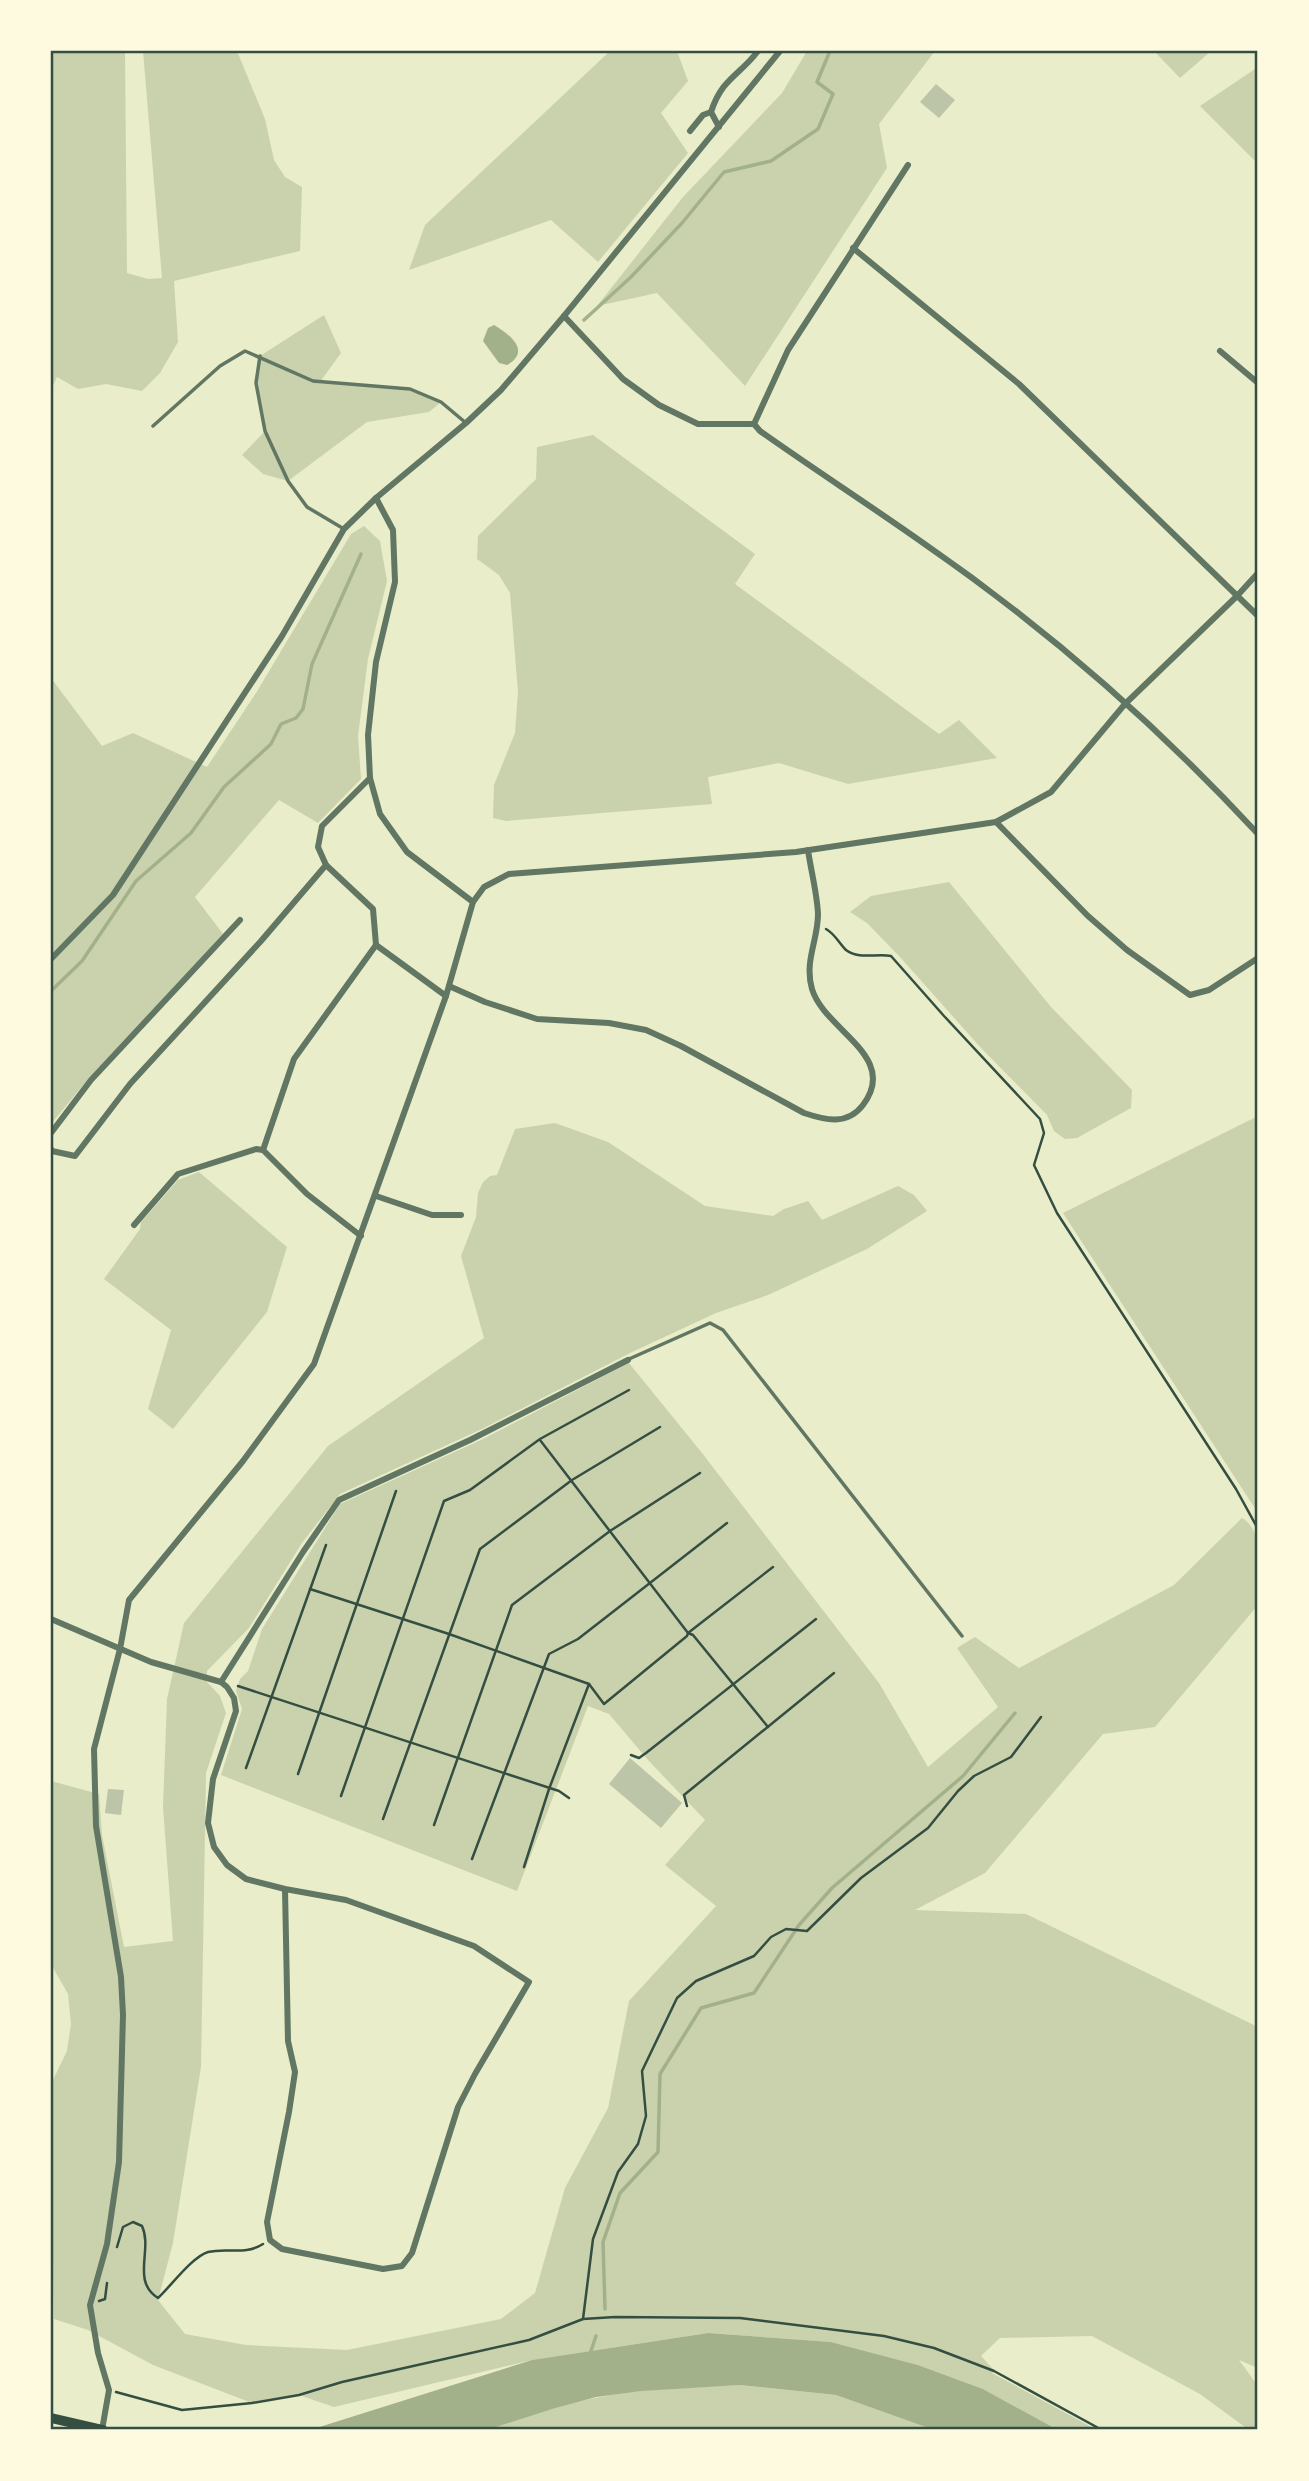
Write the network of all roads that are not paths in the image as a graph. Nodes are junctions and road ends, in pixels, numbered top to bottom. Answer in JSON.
{"nodes":[{"id":1,"x":758,"y":51,"type":"edge"},
{"id":2,"x":780,"y":51,"type":"edge"},
{"id":3,"x":710,"y":112,"type":"junction"},
{"id":4,"x":719,"y":127,"type":"junction"},
{"id":5,"x":690,"y":131,"type":"dead end"},
{"id":6,"x":908,"y":165,"type":"dead end"},
{"id":7,"x":853,"y":248,"type":"junction"},
{"id":8,"x":564,"y":316,"type":"junction"},
{"id":9,"x":1220,"y":351,"type":"dead end"},
{"id":10,"x":260,"y":356,"type":"junction"},
{"id":11,"x":1258,"y":383,"type":"edge"},
{"id":12,"x":466,"y":422,"type":"junction"},
{"id":13,"x":754,"y":424,"type":"junction"},
{"id":14,"x":153,"y":425,"type":"dead end"},
{"id":15,"x":376,"y":498,"type":"junction"},
{"id":16,"x":344,"y":529,"type":"junction"},
{"id":17,"x":1258,"y":573,"type":"edge"},
{"id":18,"x":1237,"y":596,"type":"junction"},
{"id":19,"x":1258,"y":616,"type":"edge"},
{"id":20,"x":1125,"y":704,"type":"junction"},
{"id":21,"x":370,"y":778,"type":"junction"},
{"id":22,"x":996,"y":821,"type":"junction"},
{"id":23,"x":1258,"y":834,"type":"edge"},
{"id":24,"x":808,"y":850,"type":"junction"},
{"id":25,"x":326,"y":865,"type":"junction"},
{"id":26,"x":472,"y":902,"type":"junction"},
{"id":27,"x":240,"y":920,"type":"dead end"},
{"id":28,"x":376,"y":945,"type":"junction"},
{"id":29,"x":1258,"y":958,"type":"edge"},
{"id":30,"x":51,"y":959,"type":"edge"},
{"id":31,"x":449,"y":986,"type":"junction"},
{"id":32,"x":446,"y":996,"type":"junction"},
{"id":33,"x":51,"y":1133,"type":"edge"},
{"id":34,"x":51,"y":1149,"type":"edge"},
{"id":35,"x":263,"y":1150,"type":"junction"},
{"id":36,"x":376,"y":1196,"type":"junction"},
{"id":37,"x":461,"y":1215,"type":"dead end"},
{"id":38,"x":134,"y":1225,"type":"dead end"},
{"id":39,"x":361,"y":1236,"type":"junction"},
{"id":40,"x":628,"y":1360,"type":"joint"},
{"id":41,"x":51,"y":1619,"type":"edge"},
{"id":42,"x":962,"y":1636,"type":"dead end"},
{"id":43,"x":120,"y":1649,"type":"junction"},
{"id":44,"x":224,"y":1685,"type":"junction"},
{"id":45,"x":285,"y":1889,"type":"junction"},
{"id":46,"x":51,"y":2418,"type":"edge"},
{"id":47,"x":102,"y":2430,"type":"edge"}],
"edges":[{"from":1,"to":3,"type":"street"},
{"from":2,"to":4,"type":"street"},
{"from":3,"to":4,"type":"street"},
{"from":3,"to":5,"type":"street"},
{"from":4,"to":8,"type":"street"},
{"from":6,"to":7,"type":"street"},
{"from":7,"to":13,"type":"street"},
{"from":7,"to":18,"type":"street"},
{"from":8,"to":12,"type":"street"},
{"from":8,"to":13,"type":"street"},
{"from":9,"to":11,"type":"street"},
{"from":10,"to":12,"type":"lane"},
{"from":10,"to":14,"type":"lane"},
{"from":10,"to":16,"type":"lane"},
{"from":12,"to":15,"type":"street"},
{"from":13,"to":20,"type":"street"},
{"from":15,"to":16,"type":"street"},
{"from":15,"to":21,"type":"street"},
{"from":16,"to":30,"type":"street"},
{"from":17,"to":18,"type":"street"},
{"from":18,"to":19,"type":"street"},
{"from":18,"to":20,"type":"street"},
{"from":20,"to":22,"type":"street"},
{"from":20,"to":23,"type":"street"},
{"from":21,"to":25,"type":"street"},
{"from":21,"to":26,"type":"street"},
{"from":22,"to":24,"type":"street"},
{"from":22,"to":29,"type":"street"},
{"from":24,"to":26,"type":"street"},
{"from":24,"to":31,"type":"street"},
{"from":25,"to":28,"type":"street"},
{"from":25,"to":34,"type":"street"},
{"from":26,"to":31,"type":"street"},
{"from":27,"to":33,"type":"street"},
{"from":28,"to":32,"type":"street"},
{"from":28,"to":35,"type":"street"},
{"from":31,"to":32,"type":"street"},
{"from":32,"to":36,"type":"street"},
{"from":35,"to":38,"type":"street"},
{"from":35,"to":39,"type":"street"},
{"from":36,"to":37,"type":"street"},
{"from":36,"to":39,"type":"street"},
{"from":39,"to":43,"type":"street"},
{"from":40,"to":42,"type":"lane"},
{"from":40,"to":44,"type":"street"},
{"from":41,"to":43,"type":"street"},
{"from":43,"to":44,"type":"street"},
{"from":43,"to":47,"type":"street"},
{"from":44,"to":45,"type":"street"},
{"from":45,"to":45,"type":"street"},
{"from":46,"to":47,"type":"main road"}]}
